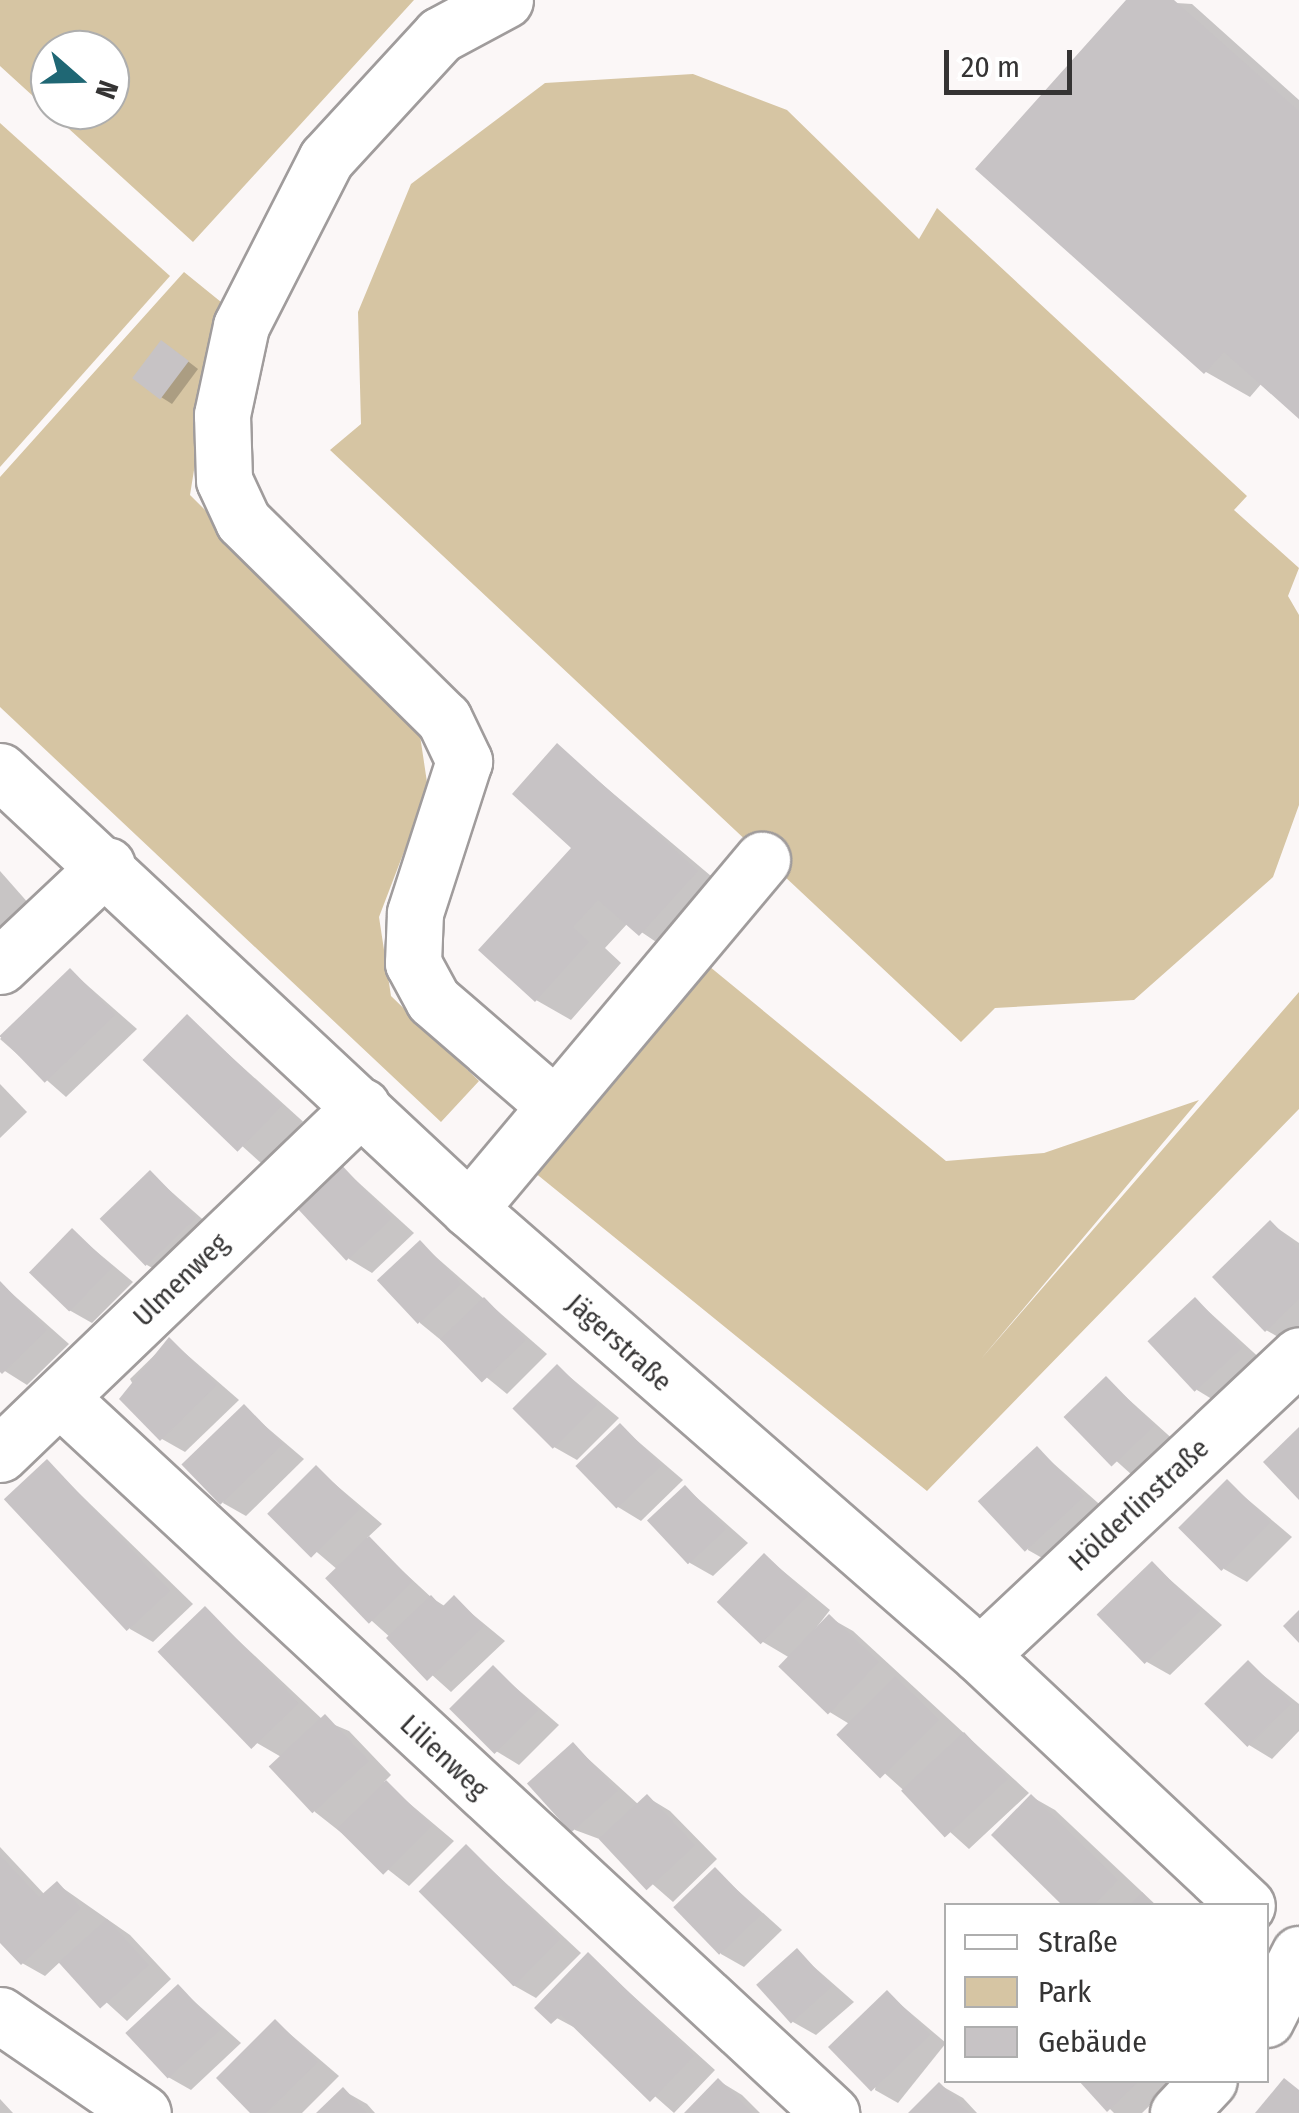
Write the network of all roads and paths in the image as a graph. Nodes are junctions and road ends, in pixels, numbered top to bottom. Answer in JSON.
{"nodes":[{"id":1,"x":505,"y":0,"type":"edge"},
{"id":2,"x":0,"y":770,"type":"edge"},
{"id":3,"x":762,"y":860,"type":"dead end"},
{"id":4,"x":106,"y":865,"type":"junction"},
{"id":5,"x":0,"y":966,"type":"edge"},
{"id":6,"x":553,"y":1104,"type":"junction"},
{"id":7,"x":362,"y":1106,"type":"junction"},
{"id":8,"x":469,"y":1209,"type":"junction"},
{"id":9,"x":1299,"y":1355,"type":"edge"},
{"id":10,"x":60,"y":1398,"type":"junction"},
{"id":11,"x":0,"y":1454,"type":"edge"},
{"id":12,"x":980,"y":1656,"type":"junction"},
{"id":13,"x":1245,"y":1903,"type":"edge"},
{"id":14,"x":1269,"y":1926,"type":"edge"},
{"id":15,"x":1299,"y":1954,"type":"edge"},
{"id":16,"x":1269,"y":2013,"type":"edge"},
{"id":17,"x":0,"y":2014,"type":"edge"},
{"id":18,"x":1206,"y":2083,"type":"edge"},
{"id":19,"x":143,"y":2113,"type":"edge"},
{"id":20,"x":831,"y":2113,"type":"edge"},
{"id":21,"x":1178,"y":2113,"type":"edge"}],
"edges":[{"from":1,"to":6,"type":"street"},
{"from":2,"to":4,"type":"street","name":"Jägerstraße"},
{"from":3,"to":6,"type":"street"},
{"from":4,"to":5,"type":"street"},
{"from":4,"to":7,"type":"street","name":"Jägerstraße"},
{"from":6,"to":8,"type":"street"},
{"from":7,"to":8,"type":"street","name":"Jägerstraße"},
{"from":7,"to":10,"type":"street","name":"Ulmenweg"},
{"from":8,"to":12,"type":"street","name":"Jägerstraße"},
{"from":9,"to":12,"type":"street","name":"Hölderlinstraße"},
{"from":10,"to":11,"type":"street","name":"Ulmenweg"},
{"from":10,"to":20,"type":"street","name":"Lilienweg"},
{"from":12,"to":13,"type":"street","name":"Jägerstraße"},
{"from":14,"to":15,"type":"street"},
{"from":15,"to":16,"type":"street"},
{"from":17,"to":19,"type":"street"},
{"from":18,"to":21,"type":"street"}]}
